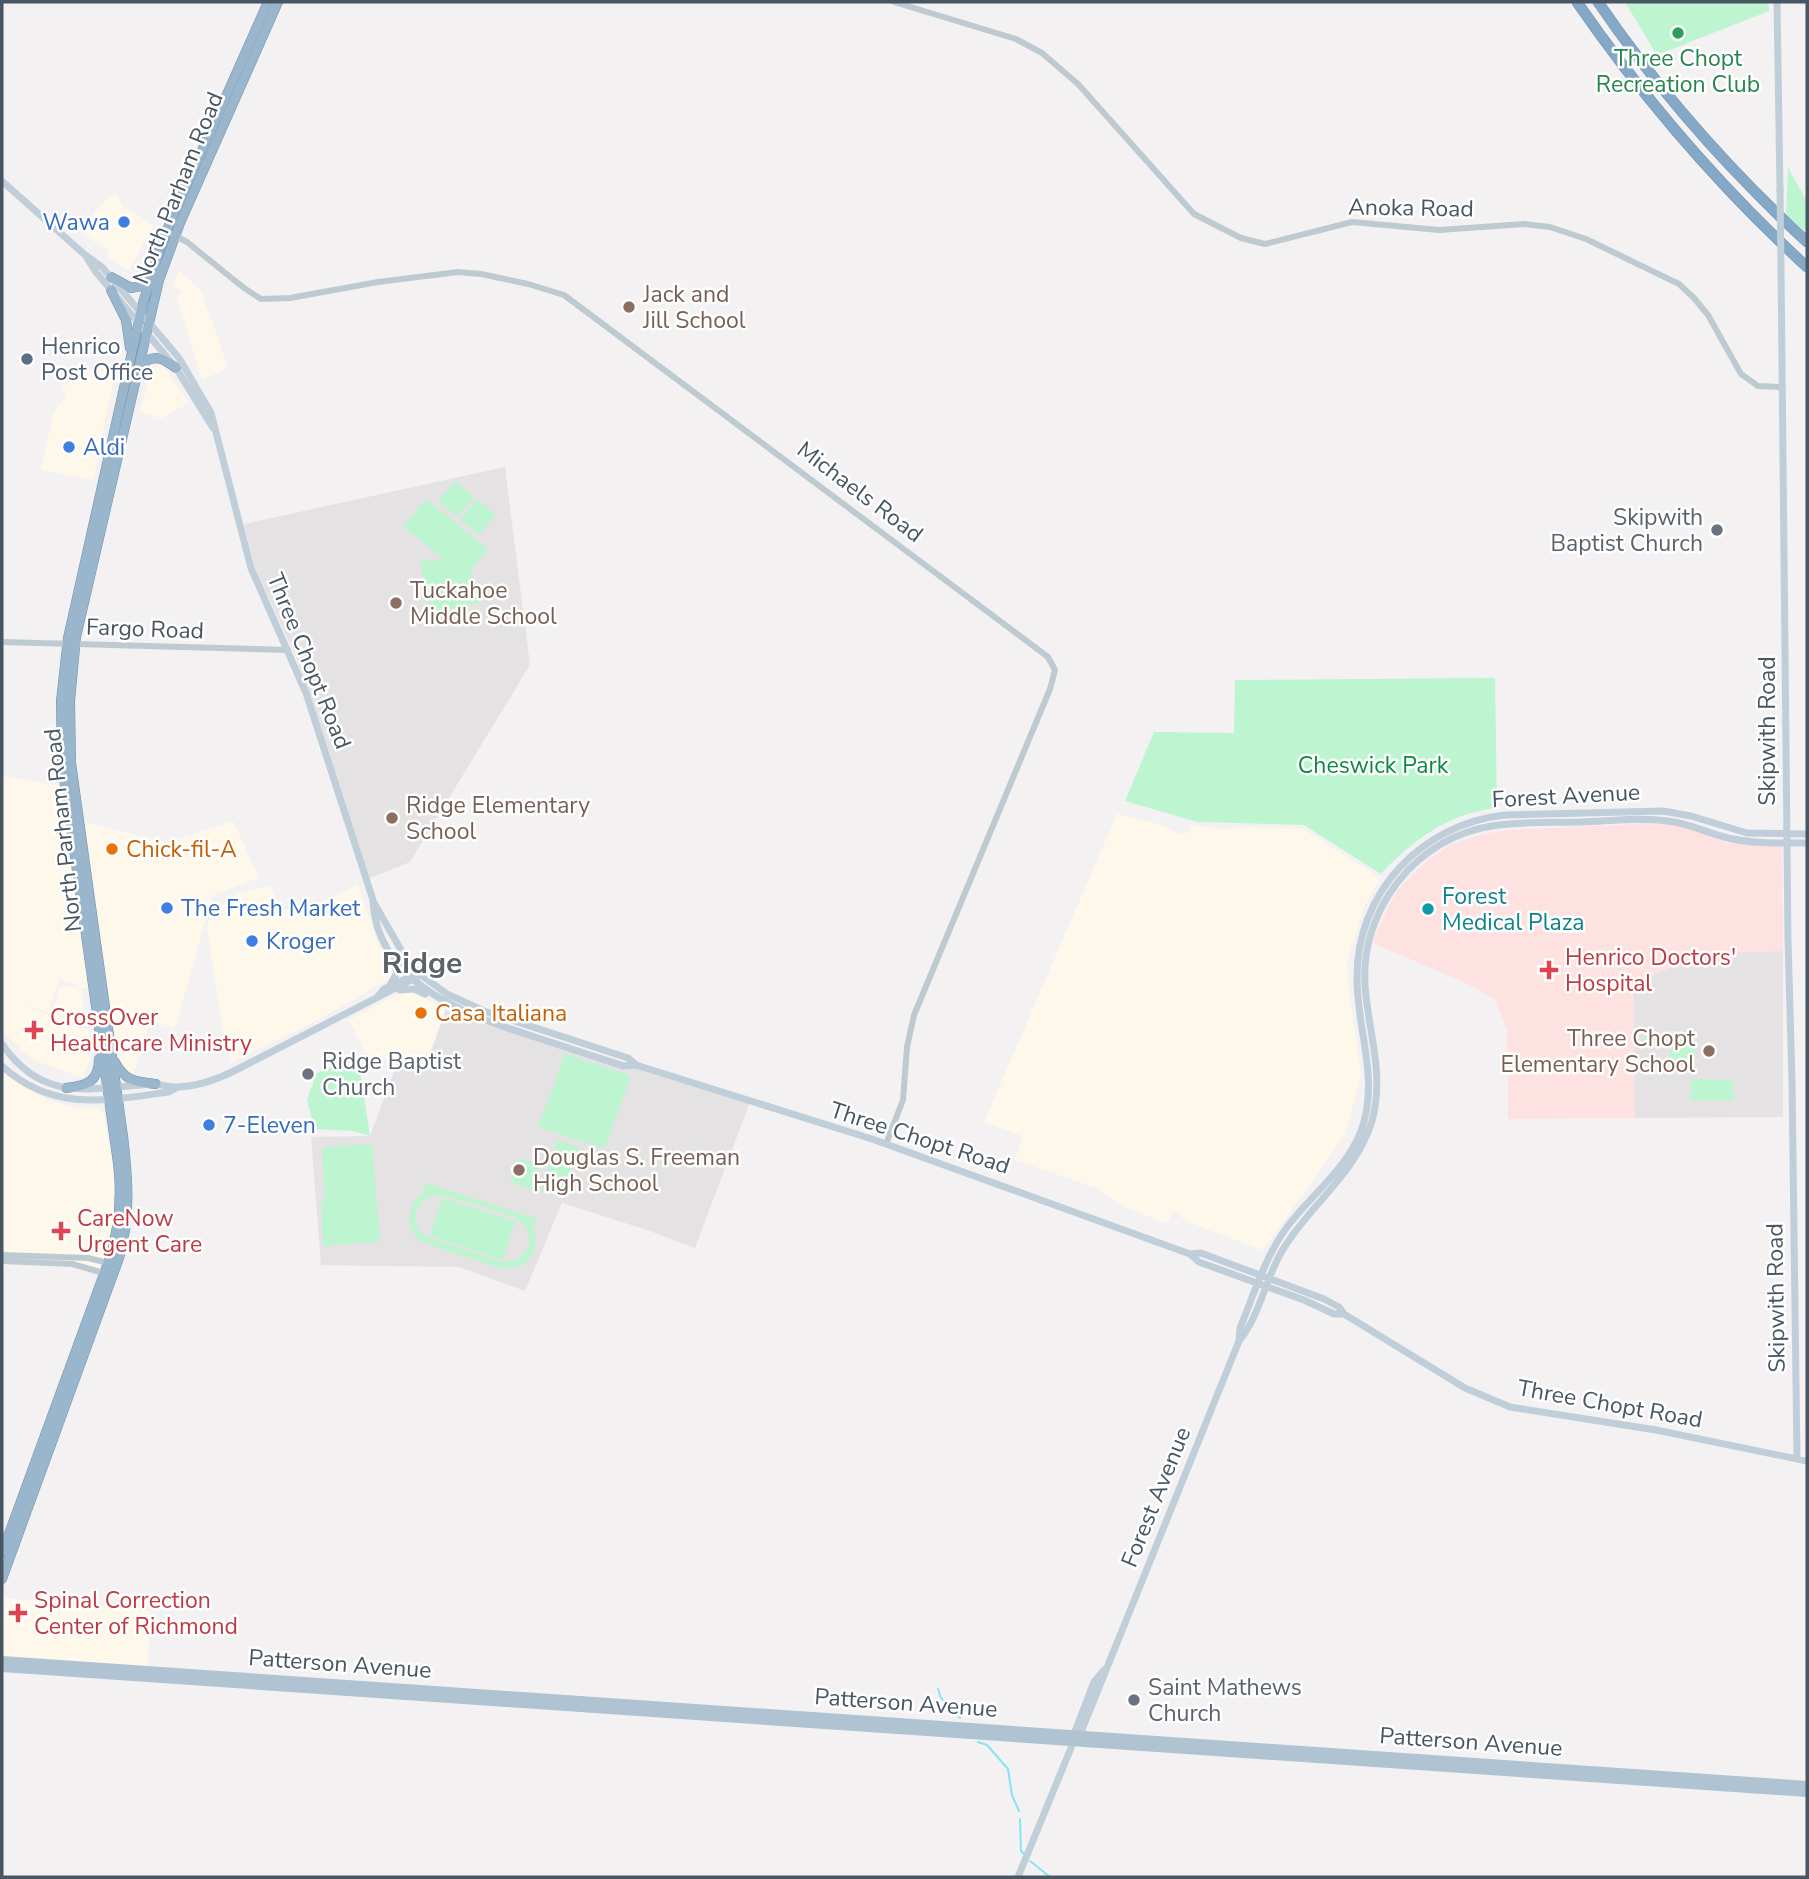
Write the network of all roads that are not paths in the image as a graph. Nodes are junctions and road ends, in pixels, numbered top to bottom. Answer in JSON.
{"nodes":[{"id":1,"x":268,"y":2,"type":"edge"},
{"id":2,"x":278,"y":2,"type":"edge"},
{"id":3,"x":894,"y":2,"type":"edge"},
{"id":4,"x":1577,"y":2,"type":"edge"},
{"id":5,"x":1598,"y":2,"type":"edge"},
{"id":6,"x":1777,"y":2,"type":"edge"},
{"id":7,"x":2,"y":181,"type":"edge"},
{"id":8,"x":171,"y":233,"type":"junction"},
{"id":9,"x":1807,"y":242,"type":"edge"},
{"id":10,"x":84,"y":254,"type":"junction"},
{"id":11,"x":1807,"y":267,"type":"edge"},
{"id":12,"x":154,"y":268,"type":"junction"},
{"id":13,"x":111,"y":277,"type":"junction"},
{"id":14,"x":111,"y":290,"type":"junction"},
{"id":15,"x":141,"y":312,"type":"junction"},
{"id":16,"x":143,"y":322,"type":"junction"},
{"id":17,"x":146,"y":331,"type":"junction"},
{"id":18,"x":131,"y":357,"type":"junction"},
{"id":19,"x":176,"y":368,"type":"junction"},
{"id":20,"x":1782,"y":387,"type":"junction"},
{"id":21,"x":130,"y":401,"type":"junction"},
{"id":22,"x":216,"y":435,"type":"junction"},
{"id":23,"x":2,"y":642,"type":"edge"},
{"id":24,"x":71,"y":644,"type":"junction"},
{"id":25,"x":288,"y":650,"type":"junction"},
{"id":26,"x":1807,"y":834,"type":"edge"},
{"id":27,"x":1787,"y":839,"type":"junction"},
{"id":28,"x":1807,"y":843,"type":"edge"},
{"id":29,"x":373,"y":900,"type":"junction"},
{"id":30,"x":392,"y":955,"type":"junction"},
{"id":31,"x":415,"y":977,"type":"junction"},
{"id":32,"x":388,"y":990,"type":"junction"},
{"id":33,"x":442,"y":1001,"type":"junction"},
{"id":34,"x":100,"y":1040,"type":"junction"},
{"id":35,"x":2,"y":1044,"type":"edge"},
{"id":36,"x":111,"y":1056,"type":"junction"},
{"id":37,"x":636,"y":1065,"type":"junction"},
{"id":38,"x":2,"y":1066,"type":"edge"},
{"id":39,"x":156,"y":1084,"type":"junction"},
{"id":40,"x":177,"y":1087,"type":"junction"},
{"id":41,"x":66,"y":1088,"type":"junction"},
{"id":42,"x":112,"y":1094,"type":"junction"},
{"id":43,"x":117,"y":1131,"type":"junction"},
{"id":44,"x":886,"y":1144,"type":"junction"},
{"id":45,"x":1190,"y":1254,"type":"junction"},
{"id":46,"x":2,"y":1255,"type":"edge"},
{"id":47,"x":2,"y":1261,"type":"edge"},
{"id":48,"x":108,"y":1263,"type":"junction"},
{"id":49,"x":108,"y":1274,"type":"junction"},
{"id":50,"x":1265,"y":1276,"type":"junction"},
{"id":51,"x":1262,"y":1285,"type":"junction"},
{"id":52,"x":1343,"y":1314,"type":"junction"},
{"id":53,"x":1797,"y":1459,"type":"junction"},
{"id":54,"x":1807,"y":1461,"type":"edge"},
{"id":55,"x":2,"y":1553,"type":"edge"},
{"id":56,"x":2,"y":1579,"type":"edge"},
{"id":57,"x":2,"y":1660,"type":"edge"},
{"id":58,"x":2,"y":1668,"type":"edge"},
{"id":59,"x":1076,"y":1737,"type":"junction"},
{"id":60,"x":1807,"y":1785,"type":"edge"},
{"id":61,"x":1807,"y":1793,"type":"edge"},
{"id":62,"x":1018,"y":1877,"type":"edge"}],
"edges":[{"from":1,"to":8,"type":"highway","name":"North Parham Road"},
{"from":2,"to":8,"type":"highway","name":"North Parham Road"},
{"from":3,"to":20,"type":"street","name":"Anoka Road"},
{"from":4,"to":11,"type":"highway"},
{"from":5,"to":9,"type":"highway"},
{"from":6,"to":20,"type":"main road","name":"Skipwith Road","bridge":true},
{"from":7,"to":10,"type":"main road","name":"Three Chopt Road"},
{"from":8,"to":12,"type":"highway","name":"North Parham Road"},
{"from":8,"to":16,"type":"highway","name":"North Parham Road"},
{"from":8,"to":44,"type":"street","name":"Michaels Road"},
{"from":10,"to":13,"type":"main road","name":"Three Chopt Road"},
{"from":10,"to":14,"type":"main road","name":"Three Chopt Road"},
{"from":12,"to":13,"type":"highway"},
{"from":12,"to":15,"type":"highway","name":"North Parham Road"},
{"from":13,"to":15,"type":"main road","name":"Three Chopt Road"},
{"from":14,"to":16,"type":"main road","name":"Three Chopt Road"},
{"from":14,"to":18,"type":"highway"},
{"from":15,"to":16,"type":"highway","name":"North Parham Road"},
{"from":16,"to":17,"type":"highway","name":"North Parham Road"},
{"from":16,"to":18,"type":"highway","name":"North Parham Road"},
{"from":16,"to":22,"type":"main road","name":"Three Chopt Road"},
{"from":17,"to":19,"type":"main road","name":"Three Chopt Road"},
{"from":17,"to":21,"type":"highway","name":"North Parham Road"},
{"from":18,"to":24,"type":"highway","name":"North Parham Road"},
{"from":19,"to":21,"type":"highway"},
{"from":19,"to":22,"type":"main road","name":"Three Chopt Road"},
{"from":20,"to":27,"type":"main road","name":"Skipwith Road"},
{"from":21,"to":24,"type":"highway","name":"North Parham Road"},
{"from":22,"to":25,"type":"main road","name":"Three Chopt Road"},
{"from":23,"to":24,"type":"street","name":"Fargo Road"},
{"from":24,"to":25,"type":"street","name":"Fargo Road"},
{"from":24,"to":34,"type":"highway","name":"North Parham Road"},
{"from":24,"to":36,"type":"highway","name":"North Parham Road"},
{"from":25,"to":29,"type":"main road","name":"Three Chopt Road"},
{"from":26,"to":27,"type":"main road","name":"Forest Avenue"},
{"from":27,"to":28,"type":"main road","name":"Forest Avenue"},
{"from":27,"to":50,"type":"main road","name":"Forest Avenue"},
{"from":27,"to":53,"type":"main road","name":"Skipwith Road"},
{"from":29,"to":30,"type":"main road","name":"Three Chopt Road"},
{"from":29,"to":31,"type":"main road","name":"Three Chopt Road"},
{"from":30,"to":31,"type":"main road","name":"Three Chopt Road"},
{"from":30,"to":32,"type":"main road"},
{"from":31,"to":32,"type":"main road"},
{"from":31,"to":33,"type":"main road","name":"Three Chopt Road"},
{"from":31,"to":37,"type":"main road","name":"Three Chopt Road"},
{"from":32,"to":33,"type":"main road"},
{"from":32,"to":40,"type":"main road"},
{"from":33,"to":37,"type":"main road","name":"Three Chopt Road"},
{"from":34,"to":41,"type":"highway"},
{"from":34,"to":42,"type":"highway","name":"North Parham Road"},
{"from":35,"to":41,"type":"main road"},
{"from":36,"to":39,"type":"highway"},
{"from":36,"to":42,"type":"highway","name":"North Parham Road"},
{"from":37,"to":44,"type":"main road","name":"Three Chopt Road"},
{"from":38,"to":42,"type":"main road"},
{"from":39,"to":40,"type":"main road"},
{"from":39,"to":42,"type":"main road"},
{"from":40,"to":42,"type":"main road"},
{"from":41,"to":42,"type":"main road"},
{"from":42,"to":43,"type":"highway","name":"North Parham Road"},
{"from":43,"to":48,"type":"highway","name":"North Parham Road"},
{"from":43,"to":49,"type":"highway","name":"North Parham Road"},
{"from":44,"to":45,"type":"main road","name":"Three Chopt Road"},
{"from":45,"to":50,"type":"main road","name":"Three Chopt Road"},
{"from":45,"to":51,"type":"main road","name":"Three Chopt Road"},
{"from":46,"to":48,"type":"street"},
{"from":47,"to":49,"type":"street"},
{"from":48,"to":49,"type":"highway","name":"North Parham Road"},
{"from":49,"to":55,"type":"highway","name":"North Parham Road"},
{"from":49,"to":56,"type":"highway","name":"North Parham Road"},
{"from":50,"to":51,"type":"main road","name":"Forest Avenue"},
{"from":50,"to":52,"type":"main road","name":"Three Chopt Road"},
{"from":51,"to":52,"type":"main road","name":"Three Chopt Road"},
{"from":51,"to":59,"type":"main road","name":"Forest Avenue"},
{"from":52,"to":53,"type":"main road","name":"Three Chopt Road"},
{"from":53,"to":54,"type":"main road","name":"Three Chopt Road"},
{"from":57,"to":59,"type":"main road","name":"Patterson Avenue"},
{"from":58,"to":59,"type":"main road","name":"Patterson Avenue"},
{"from":59,"to":60,"type":"main road","name":"Patterson Avenue"},
{"from":59,"to":61,"type":"main road","name":"Patterson Avenue"},
{"from":59,"to":62,"type":"main road","name":"Forest Avenue"}]}
